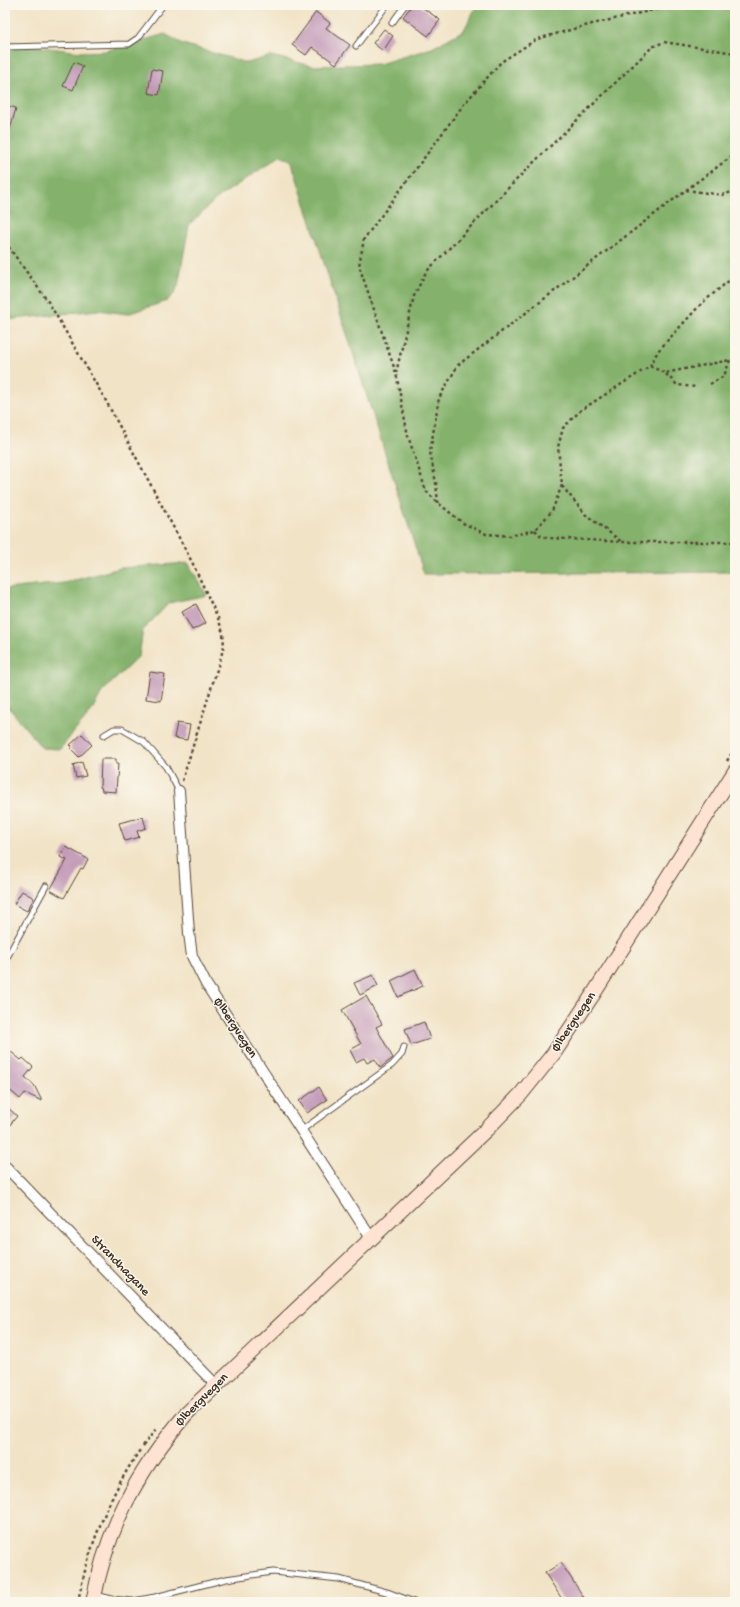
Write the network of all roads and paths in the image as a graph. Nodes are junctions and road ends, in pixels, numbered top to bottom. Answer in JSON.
{"nodes":[{"id":1,"x":163,"y":5,"type":"edge"},
{"id":2,"x":387,"y":5,"type":"edge"},
{"id":3,"x":405,"y":5,"type":"edge"},
{"id":4,"x":675,"y":5,"type":"edge"},
{"id":5,"x":392,"y":23,"type":"dead end"},
{"id":6,"x":356,"y":46,"type":"dead end"},
{"id":7,"x":5,"y":47,"type":"edge"},
{"id":8,"x":735,"y":52,"type":"edge"},
{"id":9,"x":735,"y":154,"type":"edge"},
{"id":10,"x":686,"y":190,"type":"junction"},
{"id":11,"x":735,"y":191,"type":"edge"},
{"id":12,"x":5,"y":242,"type":"edge"},
{"id":13,"x":735,"y":278,"type":"edge"},
{"id":14,"x":735,"y":359,"type":"edge"},
{"id":15,"x":730,"y":360,"type":"junction"},
{"id":16,"x":650,"y":366,"type":"junction"},
{"id":17,"x":396,"y":373,"type":"junction"},
{"id":18,"x":666,"y":373,"type":"junction"},
{"id":19,"x":710,"y":384,"type":"dead end"},
{"id":20,"x":696,"y":387,"type":"dead end"},
{"id":21,"x":562,"y":485,"type":"junction"},
{"id":22,"x":438,"y":503,"type":"junction"},
{"id":23,"x":535,"y":530,"type":"junction"},
{"id":24,"x":623,"y":542,"type":"junction"},
{"id":25,"x":735,"y":542,"type":"edge"},
{"id":26,"x":104,"y":735,"type":"dead end"},
{"id":27,"x":735,"y":748,"type":"edge"},
{"id":28,"x":731,"y":766,"type":"edge"},
{"id":29,"x":179,"y":791,"type":"junction"},
{"id":30,"x":46,"y":886,"type":"dead end"},
{"id":31,"x":5,"y":961,"type":"edge"},
{"id":32,"x":404,"y":1047,"type":"dead end"},
{"id":33,"x":302,"y":1130,"type":"junction"},
{"id":34,"x":5,"y":1166,"type":"edge"},
{"id":35,"x":371,"y":1238,"type":"junction"},
{"id":36,"x":216,"y":1385,"type":"junction"},
{"id":37,"x":390,"y":1593,"type":"junction"},
{"id":38,"x":94,"y":1598,"type":"edge"},
{"id":39,"x":388,"y":1602,"type":"edge"},
{"id":40,"x":414,"y":1602,"type":"edge"}],
"edges":[{"from":1,"to":7,"type":"lane"},
{"from":2,"to":6,"type":"lane"},
{"from":3,"to":5,"type":"lane"},
{"from":4,"to":17,"type":"path"},
{"from":8,"to":17,"type":"path"},
{"from":9,"to":10,"type":"path"},
{"from":10,"to":11,"type":"path"},
{"from":10,"to":22,"type":"path"},
{"from":12,"to":29,"type":"path"},
{"from":13,"to":16,"type":"path"},
{"from":14,"to":15,"type":"path"},
{"from":15,"to":18,"type":"path"},
{"from":15,"to":19,"type":"path"},
{"from":16,"to":18,"type":"path"},
{"from":16,"to":21,"type":"path"},
{"from":17,"to":22,"type":"path"},
{"from":18,"to":20,"type":"path"},
{"from":21,"to":23,"type":"path"},
{"from":21,"to":24,"type":"path"},
{"from":22,"to":23,"type":"path"},
{"from":23,"to":24,"type":"path"},
{"from":24,"to":25,"type":"path"},
{"from":26,"to":29,"type":"lane"},
{"from":27,"to":28,"type":"path"},
{"from":28,"to":35,"type":"main road","name":"Ølbergvegen"},
{"from":29,"to":33,"type":"street","name":"Ølbergvegen"},
{"from":30,"to":31,"type":"lane"},
{"from":32,"to":33,"type":"lane"},
{"from":33,"to":35,"type":"street","name":"Ølbergvegen"},
{"from":34,"to":36,"type":"street","name":"Strandhagane"},
{"from":35,"to":36,"type":"main road","name":"Ølbergvegen"},
{"from":36,"to":38,"type":"main road","name":"Ølbergvegen"},
{"from":37,"to":38,"type":"lane"},
{"from":37,"to":39,"type":"lane"},
{"from":37,"to":40,"type":"lane"}]}
